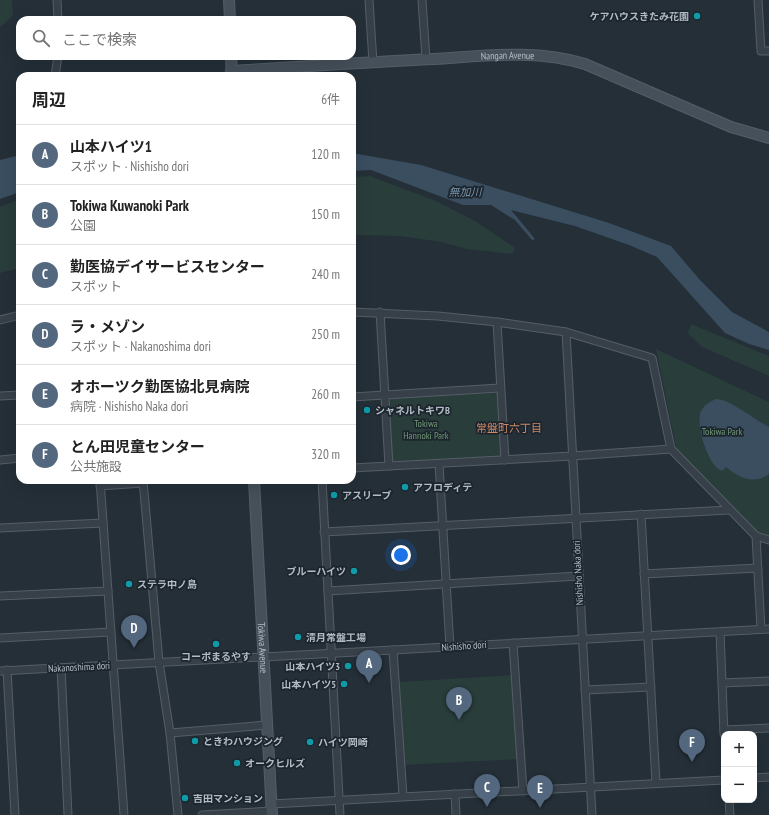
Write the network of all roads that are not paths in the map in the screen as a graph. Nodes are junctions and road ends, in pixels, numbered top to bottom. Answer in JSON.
{"nodes":[{"id":1,"x":57,"y":0,"type":"edge"},
{"id":2,"x":229,"y":0,"type":"edge"},
{"id":3,"x":369,"y":0,"type":"edge"},
{"id":4,"x":422,"y":0,"type":"edge"},
{"id":5,"x":758,"y":0,"type":"edge"},
{"id":6,"x":58,"y":16,"type":"edge"},
{"id":7,"x":230,"y":16,"type":"edge"},
{"id":8,"x":769,"y":51,"type":"edge"},
{"id":9,"x":426,"y":59,"type":"junction"},
{"id":10,"x":57,"y":60,"type":"edge"},
{"id":11,"x":231,"y":60,"type":"edge"},
{"id":12,"x":373,"y":62,"type":"junction"},
{"id":13,"x":56,"y":72,"type":"edge"},
{"id":14,"x":231,"y":72,"type":"edge"},
{"id":15,"x":244,"y":72,"type":"edge"},
{"id":16,"x":769,"y":138,"type":"edge"},
{"id":17,"x":356,"y":312,"type":"edge"},
{"id":18,"x":380,"y":312,"type":"junction"},
{"id":19,"x":16,"y":316,"type":"edge"},
{"id":20,"x":0,"y":320,"type":"edge"},
{"id":21,"x":497,"y":322,"type":"junction"},
{"id":22,"x":566,"y":332,"type":"junction"},
{"id":23,"x":500,"y":388,"type":"junction"},
{"id":24,"x":385,"y":394,"type":"junction"},
{"id":25,"x":16,"y":395,"type":"edge"},
{"id":26,"x":0,"y":396,"type":"edge"},
{"id":27,"x":356,"y":397,"type":"edge"},
{"id":28,"x":671,"y":449,"type":"junction"},
{"id":29,"x":572,"y":456,"type":"junction"},
{"id":30,"x":16,"y":458,"type":"edge"},
{"id":31,"x":0,"y":460,"type":"edge"},
{"id":32,"x":505,"y":460,"type":"junction"},
{"id":33,"x":439,"y":464,"type":"junction"},
{"id":34,"x":389,"y":466,"type":"junction"},
{"id":35,"x":356,"y":468,"type":"edge"},
{"id":36,"x":100,"y":484,"type":"edge"},
{"id":37,"x":143,"y":484,"type":"edge"},
{"id":38,"x":254,"y":484,"type":"edge"},
{"id":39,"x":322,"y":484,"type":"edge"},
{"id":40,"x":730,"y":510,"type":"junction"},
{"id":41,"x":641,"y":514,"type":"junction"},
{"id":42,"x":576,"y":518,"type":"junction"},
{"id":43,"x":103,"y":522,"type":"junction"},
{"id":44,"x":442,"y":525,"type":"junction"},
{"id":45,"x":0,"y":528,"type":"edge"},
{"id":46,"x":324,"y":532,"type":"junction"},
{"id":47,"x":756,"y":536,"type":"junction"},
{"id":48,"x":769,"y":540,"type":"edge"},
{"id":49,"x":758,"y":568,"type":"junction"},
{"id":50,"x":644,"y":574,"type":"junction"},
{"id":51,"x":578,"y":576,"type":"junction"},
{"id":52,"x":446,"y":584,"type":"junction"},
{"id":53,"x":108,"y":591,"type":"junction"},
{"id":54,"x":328,"y":591,"type":"junction"},
{"id":55,"x":0,"y":596,"type":"edge"},
{"id":56,"x":765,"y":629,"type":"edge"},
{"id":57,"x":111,"y":632,"type":"junction"},
{"id":58,"x":720,"y":632,"type":"junction"},
{"id":59,"x":648,"y":636,"type":"junction"},
{"id":60,"x":0,"y":638,"type":"edge"},
{"id":61,"x":582,"y":638,"type":"junction"},
{"id":62,"x":513,"y":643,"type":"junction"},
{"id":63,"x":450,"y":647,"type":"junction"},
{"id":64,"x":393,"y":650,"type":"junction"},
{"id":65,"x":331,"y":653,"type":"junction"},
{"id":66,"x":264,"y":657,"type":"junction"},
{"id":67,"x":159,"y":662,"type":"junction"},
{"id":68,"x":114,"y":664,"type":"junction"},
{"id":69,"x":61,"y":668,"type":"junction"},
{"id":70,"x":4,"y":671,"type":"edge"},
{"id":71,"x":769,"y":681,"type":"edge"},
{"id":72,"x":722,"y":683,"type":"junction"},
{"id":73,"x":651,"y":687,"type":"junction"},
{"id":74,"x":584,"y":690,"type":"junction"},
{"id":75,"x":267,"y":725,"type":"junction"},
{"id":76,"x":769,"y":728,"type":"edge"},
{"id":77,"x":724,"y":731,"type":"edge"},
{"id":78,"x":735,"y":731,"type":"edge"},
{"id":79,"x":170,"y":733,"type":"junction"},
{"id":80,"x":769,"y":777,"type":"edge"},
{"id":81,"x":757,"y":778,"type":"edge"},
{"id":82,"x":721,"y":780,"type":"edge"},
{"id":83,"x":656,"y":783,"type":"junction"},
{"id":84,"x":590,"y":786,"type":"junction"},
{"id":85,"x":524,"y":791,"type":"junction"},
{"id":86,"x":455,"y":794,"type":"junction"},
{"id":87,"x":403,"y":796,"type":"junction"},
{"id":88,"x":339,"y":800,"type":"junction"},
{"id":89,"x":729,"y":803,"type":"edge"},
{"id":90,"x":272,"y":810,"type":"edge"},
{"id":91,"x":14,"y":815,"type":"edge"},
{"id":92,"x":68,"y":815,"type":"edge"},
{"id":93,"x":124,"y":815,"type":"edge"},
{"id":94,"x":178,"y":815,"type":"edge"},
{"id":95,"x":202,"y":815,"type":"edge"},
{"id":96,"x":340,"y":815,"type":"edge"},
{"id":97,"x":456,"y":815,"type":"edge"},
{"id":98,"x":592,"y":815,"type":"edge"},
{"id":99,"x":730,"y":815,"type":"edge"}],
"edges":[{"from":1,"to":6,"type":"street"},
{"from":2,"to":7,"type":"main road"},
{"from":3,"to":12,"type":"street"},
{"from":4,"to":9,"type":"street"},
{"from":5,"to":8,"type":"street"},
{"from":9,"to":12,"type":"main road","name":"Nangan Avenue"},
{"from":9,"to":16,"type":"main road","name":"Nangan Avenue"},
{"from":10,"to":13,"type":"street"},
{"from":11,"to":14,"type":"main road"},
{"from":12,"to":15,"type":"main road","name":"Nangan Avenue"},
{"from":17,"to":18,"type":"street"},
{"from":18,"to":21,"type":"street"},
{"from":18,"to":24,"type":"street"},
{"from":19,"to":20,"type":"street"},
{"from":21,"to":22,"type":"street"},
{"from":21,"to":23,"type":"street"},
{"from":22,"to":28,"type":"street"},
{"from":22,"to":29,"type":"street","name":"Nishisho Naka dori"},
{"from":23,"to":24,"type":"street"},
{"from":23,"to":32,"type":"street"},
{"from":24,"to":27,"type":"street"},
{"from":24,"to":34,"type":"street"},
{"from":25,"to":26,"type":"street"},
{"from":28,"to":29,"type":"street"},
{"from":28,"to":40,"type":"street"},
{"from":29,"to":32,"type":"street"},
{"from":29,"to":42,"type":"street","name":"Nishisho Naka dori"},
{"from":30,"to":31,"type":"street"},
{"from":32,"to":33,"type":"street"},
{"from":33,"to":34,"type":"street"},
{"from":33,"to":44,"type":"street"},
{"from":34,"to":35,"type":"street"},
{"from":36,"to":43,"type":"street"},
{"from":37,"to":67,"type":"street"},
{"from":38,"to":66,"type":"main road","name":"Tokiwa Avenue"},
{"from":39,"to":46,"type":"street"},
{"from":40,"to":41,"type":"street"},
{"from":40,"to":47,"type":"street"},
{"from":41,"to":42,"type":"street"},
{"from":41,"to":50,"type":"street"},
{"from":42,"to":44,"type":"street"},
{"from":42,"to":51,"type":"street","name":"Nishisho Naka dori"},
{"from":43,"to":45,"type":"street"},
{"from":43,"to":53,"type":"street"},
{"from":44,"to":46,"type":"street"},
{"from":44,"to":52,"type":"street"},
{"from":46,"to":54,"type":"street"},
{"from":47,"to":48,"type":"street"},
{"from":47,"to":49,"type":"street"},
{"from":49,"to":50,"type":"street"},
{"from":49,"to":56,"type":"street"},
{"from":50,"to":59,"type":"street"},
{"from":51,"to":52,"type":"street"},
{"from":51,"to":61,"type":"street","name":"Nishisho Naka dori"},
{"from":52,"to":54,"type":"street"},
{"from":52,"to":63,"type":"street"},
{"from":53,"to":55,"type":"street"},
{"from":53,"to":57,"type":"street"},
{"from":54,"to":65,"type":"street"},
{"from":56,"to":58,"type":"street","name":"Nishisho dori"},
{"from":57,"to":60,"type":"street"},
{"from":57,"to":68,"type":"street"},
{"from":58,"to":59,"type":"street","name":"Nishisho dori"},
{"from":58,"to":72,"type":"street"},
{"from":59,"to":61,"type":"street","name":"Nishisho dori"},
{"from":59,"to":73,"type":"street"},
{"from":61,"to":62,"type":"street","name":"Nishisho dori"},
{"from":61,"to":74,"type":"street","name":"Nishisho Naka dori"},
{"from":62,"to":63,"type":"street","name":"Nishisho dori"},
{"from":62,"to":85,"type":"street"},
{"from":63,"to":64,"type":"street","name":"Nishisho dori"},
{"from":64,"to":65,"type":"street","name":"Nishisho dori"},
{"from":64,"to":87,"type":"street"},
{"from":65,"to":66,"type":"street","name":"Nishisho dori"},
{"from":65,"to":88,"type":"street"},
{"from":66,"to":67,"type":"street","name":"Nishisho dori"},
{"from":66,"to":75,"type":"main road","name":"Tokiwa Avenue"},
{"from":67,"to":68,"type":"street","name":"Nakanoshima dori"},
{"from":67,"to":79,"type":"street"},
{"from":68,"to":69,"type":"street","name":"Nakanoshima dori"},
{"from":68,"to":93,"type":"street"},
{"from":69,"to":70,"type":"street","name":"Nakanoshima dori"},
{"from":69,"to":92,"type":"street"},
{"from":70,"to":91,"type":"street"},
{"from":71,"to":72,"type":"street"},
{"from":72,"to":77,"type":"street"},
{"from":73,"to":74,"type":"street"},
{"from":73,"to":83,"type":"street"},
{"from":74,"to":84,"type":"street","name":"Nishisho Naka dori"},
{"from":75,"to":79,"type":"street"},
{"from":75,"to":90,"type":"main road","name":"Tokiwa Avenue"},
{"from":76,"to":78,"type":"street"},
{"from":79,"to":94,"type":"street"},
{"from":80,"to":81,"type":"street"},
{"from":82,"to":83,"type":"street"},
{"from":83,"to":84,"type":"street"},
{"from":84,"to":85,"type":"street"},
{"from":84,"to":98,"type":"street","name":"Nishisho Naka dori"},
{"from":85,"to":86,"type":"street"},
{"from":86,"to":87,"type":"street"},
{"from":86,"to":97,"type":"street"},
{"from":87,"to":88,"type":"street"},
{"from":88,"to":90,"type":"street"},
{"from":88,"to":96,"type":"street"},
{"from":89,"to":99,"type":"street"},
{"from":90,"to":95,"type":"street"}]}
